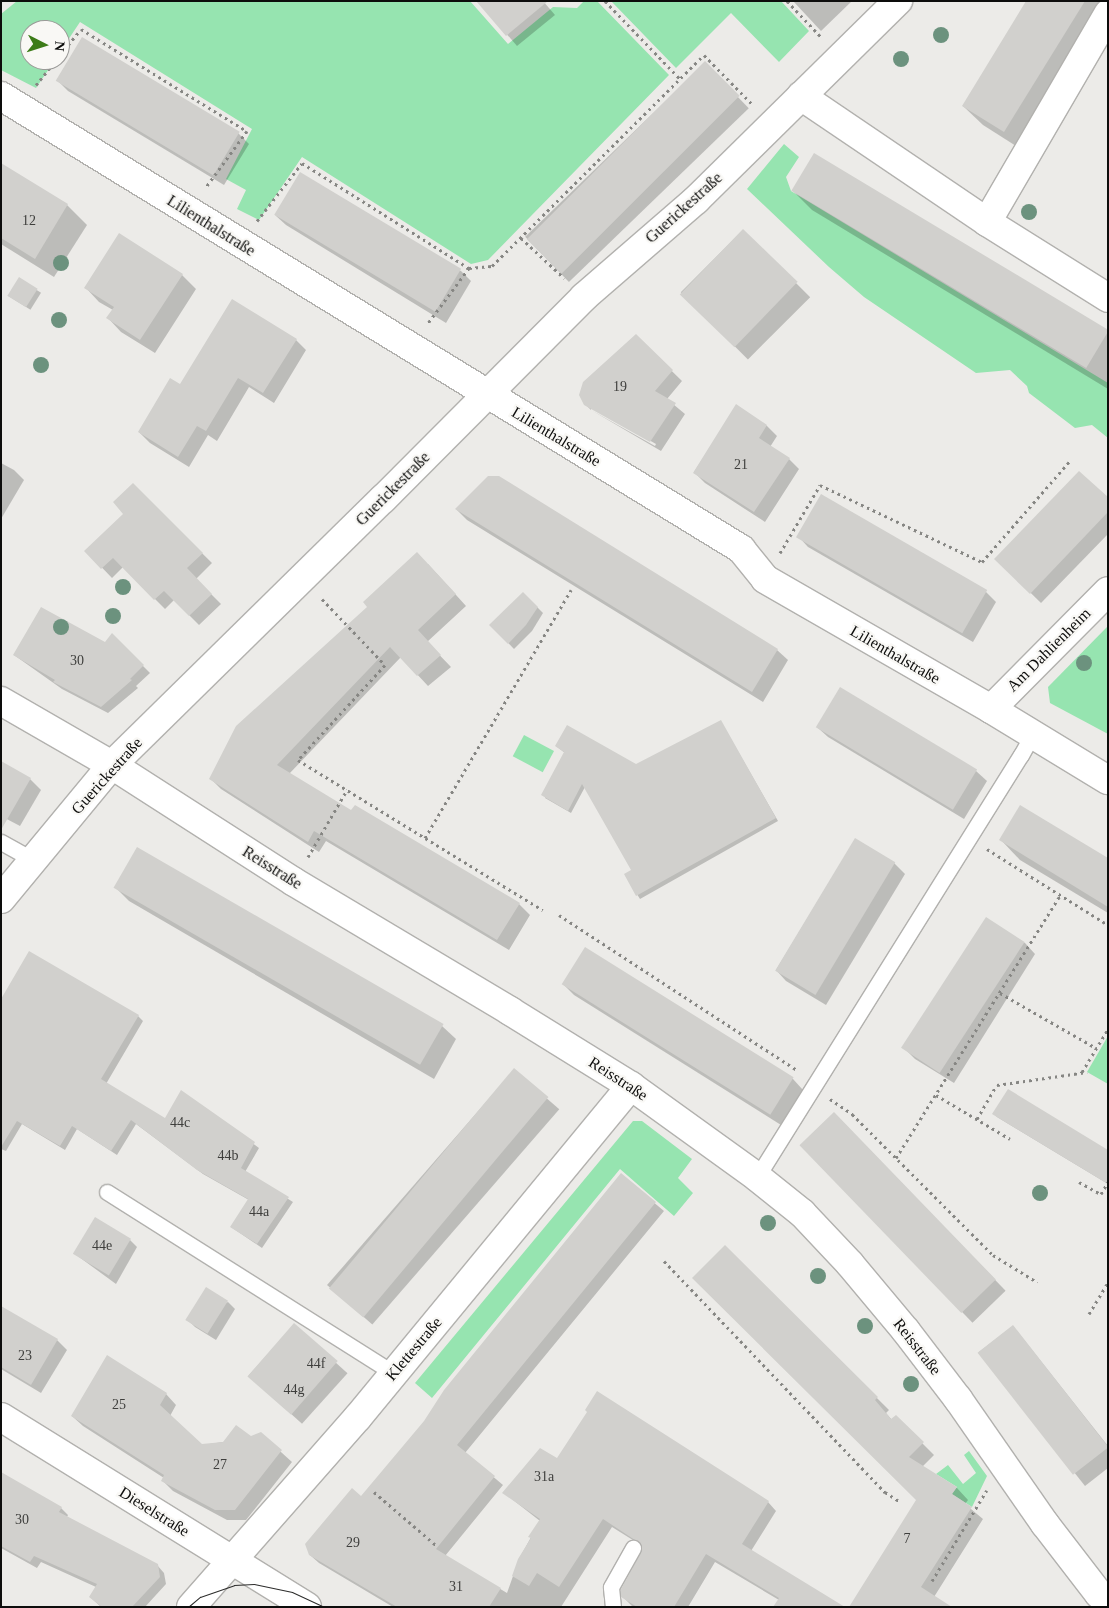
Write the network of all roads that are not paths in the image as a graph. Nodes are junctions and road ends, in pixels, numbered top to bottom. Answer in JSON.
{"nodes":[{"id":1,"x":898,"y":1,"type":"edge"},
{"id":2,"x":1108,"y":14,"type":"edge"},
{"id":3,"x":1,"y":96,"type":"edge"},
{"id":4,"x":800,"y":96,"type":"junction"},
{"id":5,"x":987,"y":222,"type":"junction"},
{"id":6,"x":1108,"y":298,"type":"edge"},
{"id":7,"x":487,"y":395,"type":"junction"},
{"id":8,"x":1108,"y":591,"type":"edge"},
{"id":9,"x":1,"y":701,"type":"edge"},
{"id":10,"x":991,"y":709,"type":"junction"},
{"id":11,"x":1032,"y":735,"type":"junction"},
{"id":12,"x":112,"y":765,"type":"junction"},
{"id":13,"x":1108,"y":780,"type":"edge"},
{"id":14,"x":1,"y":842,"type":"edge"},
{"id":15,"x":33,"y":860,"type":"junction"},
{"id":16,"x":1,"y":899,"type":"edge"},
{"id":17,"x":631,"y":1086,"type":"junction"},
{"id":18,"x":757,"y":1177,"type":"junction"},
{"id":19,"x":107,"y":1192,"type":"dead end"},
{"id":20,"x":393,"y":1373,"type":"junction"},
{"id":21,"x":2,"y":1418,"type":"edge"},
{"id":22,"x":633,"y":1548,"type":"dead end"},
{"id":23,"x":230,"y":1560,"type":"junction"},
{"id":24,"x":1101,"y":1596,"type":"edge"},
{"id":25,"x":192,"y":1607,"type":"edge"},
{"id":26,"x":307,"y":1607,"type":"edge"},
{"id":27,"x":613,"y":1607,"type":"edge"}],
"edges":[{"from":1,"to":4,"type":"street","name":"Guerickestraße"},
{"from":2,"to":5,"type":"street"},
{"from":3,"to":7,"type":"street","name":"Lilienthalstraße"},
{"from":4,"to":5,"type":"street"},
{"from":4,"to":7,"type":"street","name":"Guerickestraße"},
{"from":5,"to":6,"type":"street"},
{"from":7,"to":10,"type":"street","name":"Lilienthalstraße"},
{"from":7,"to":12,"type":"street","name":"Guerickestraße"},
{"from":8,"to":10,"type":"street","name":"Am Dahlienheim"},
{"from":9,"to":12,"type":"street","name":"Reisstraße"},
{"from":10,"to":11,"type":"street","name":"Lilienthalstraße"},
{"from":11,"to":13,"type":"street","name":"Lilienthalstraße"},
{"from":11,"to":18,"type":"lane"},
{"from":12,"to":15,"type":"street","name":"Guerickestraße"},
{"from":12,"to":17,"type":"street","name":"Reisstraße"},
{"from":14,"to":15,"type":"lane"},
{"from":15,"to":16,"type":"street","name":"Guerickestraße"},
{"from":17,"to":18,"type":"street","name":"Reisstraße"},
{"from":17,"to":20,"type":"street","name":"Klettestraße"},
{"from":18,"to":24,"type":"street","name":"Reisstraße"},
{"from":19,"to":20,"type":"lane"},
{"from":20,"to":23,"type":"street","name":"Klettestraße"},
{"from":21,"to":23,"type":"street","name":"Dieselstraße"},
{"from":22,"to":27,"type":"lane"},
{"from":23,"to":25,"type":"street","name":"Klettestraße"},
{"from":23,"to":26,"type":"street","name":"Dieselstraße"}]}
